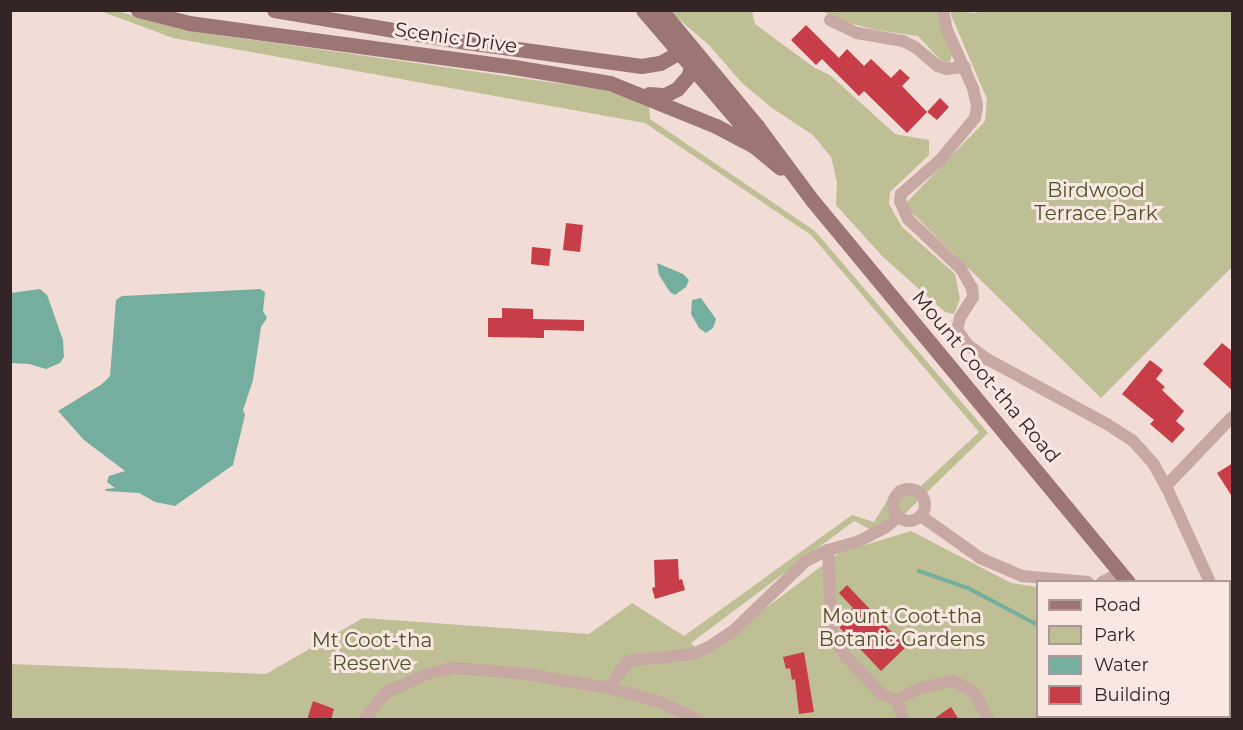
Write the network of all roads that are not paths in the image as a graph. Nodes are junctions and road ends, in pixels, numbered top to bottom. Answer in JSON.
{"nodes":[{"id":1,"x":138,"y":10,"type":"edge"},
{"id":2,"x":274,"y":10,"type":"edge"},
{"id":3,"x":643,"y":10,"type":"edge"},
{"id":4,"x":661,"y":10,"type":"edge"},
{"id":5,"x":943,"y":10,"type":"edge"},
{"id":6,"x":830,"y":20,"type":"dead end"},
{"id":7,"x":685,"y":50,"type":"junction"},
{"id":8,"x":965,"y":67,"type":"junction"},
{"id":9,"x":691,"y":68,"type":"junction"},
{"id":10,"x":626,"y":87,"type":"junction"},
{"id":11,"x":781,"y":170,"type":"junction"},
{"id":12,"x":812,"y":200,"type":"junction"},
{"id":13,"x":1233,"y":417,"type":"edge"},
{"id":14,"x":1166,"y":486,"type":"junction"},
{"id":15,"x":921,"y":516,"type":"junction"},
{"id":16,"x":898,"y":517,"type":"junction"},
{"id":17,"x":828,"y":550,"type":"junction"},
{"id":18,"x":1124,"y":577,"type":"edge"},
{"id":19,"x":1066,"y":580,"type":"edge"},
{"id":20,"x":1209,"y":580,"type":"edge"},
{"id":21,"x":609,"y":688,"type":"junction"},
{"id":22,"x":897,"y":700,"type":"junction"},
{"id":23,"x":364,"y":720,"type":"edge"},
{"id":24,"x":698,"y":720,"type":"edge"},
{"id":25,"x":903,"y":720,"type":"edge"},
{"id":26,"x":989,"y":720,"type":"edge"}],
"edges":[{"from":1,"to":10,"type":"main road","name":"Scenic Drive"},
{"from":2,"to":7,"type":"main road","name":"Scenic Drive"},
{"from":3,"to":7,"type":"main road","name":"Mount Coot-tha Road"},
{"from":4,"to":7,"type":"main road"},
{"from":5,"to":8,"type":"street"},
{"from":6,"to":8,"type":"street"},
{"from":7,"to":9,"type":"main road"},
{"from":7,"to":12,"type":"main road","name":"Mount Coot-tha Road"},
{"from":8,"to":14,"type":"street"},
{"from":9,"to":10,"type":"main road","name":"Scenic Drive"},
{"from":9,"to":11,"type":"main road","name":"Mount Coot-tha Road"},
{"from":10,"to":11,"type":"main road","name":"Scenic Drive"},
{"from":11,"to":12,"type":"main road","name":"Mount Coot-tha Road"},
{"from":12,"to":18,"type":"main road","name":"Mount Coot-tha Road"},
{"from":13,"to":14,"type":"street"},
{"from":14,"to":20,"type":"street"},
{"from":15,"to":16,"type":"street"},
{"from":15,"to":16,"type":"street"},
{"from":15,"to":19,"type":"street"},
{"from":16,"to":17,"type":"street"},
{"from":17,"to":21,"type":"street"},
{"from":17,"to":22,"type":"street"},
{"from":21,"to":23,"type":"street"},
{"from":21,"to":24,"type":"street"},
{"from":22,"to":25,"type":"street"},
{"from":22,"to":26,"type":"street"}]}
